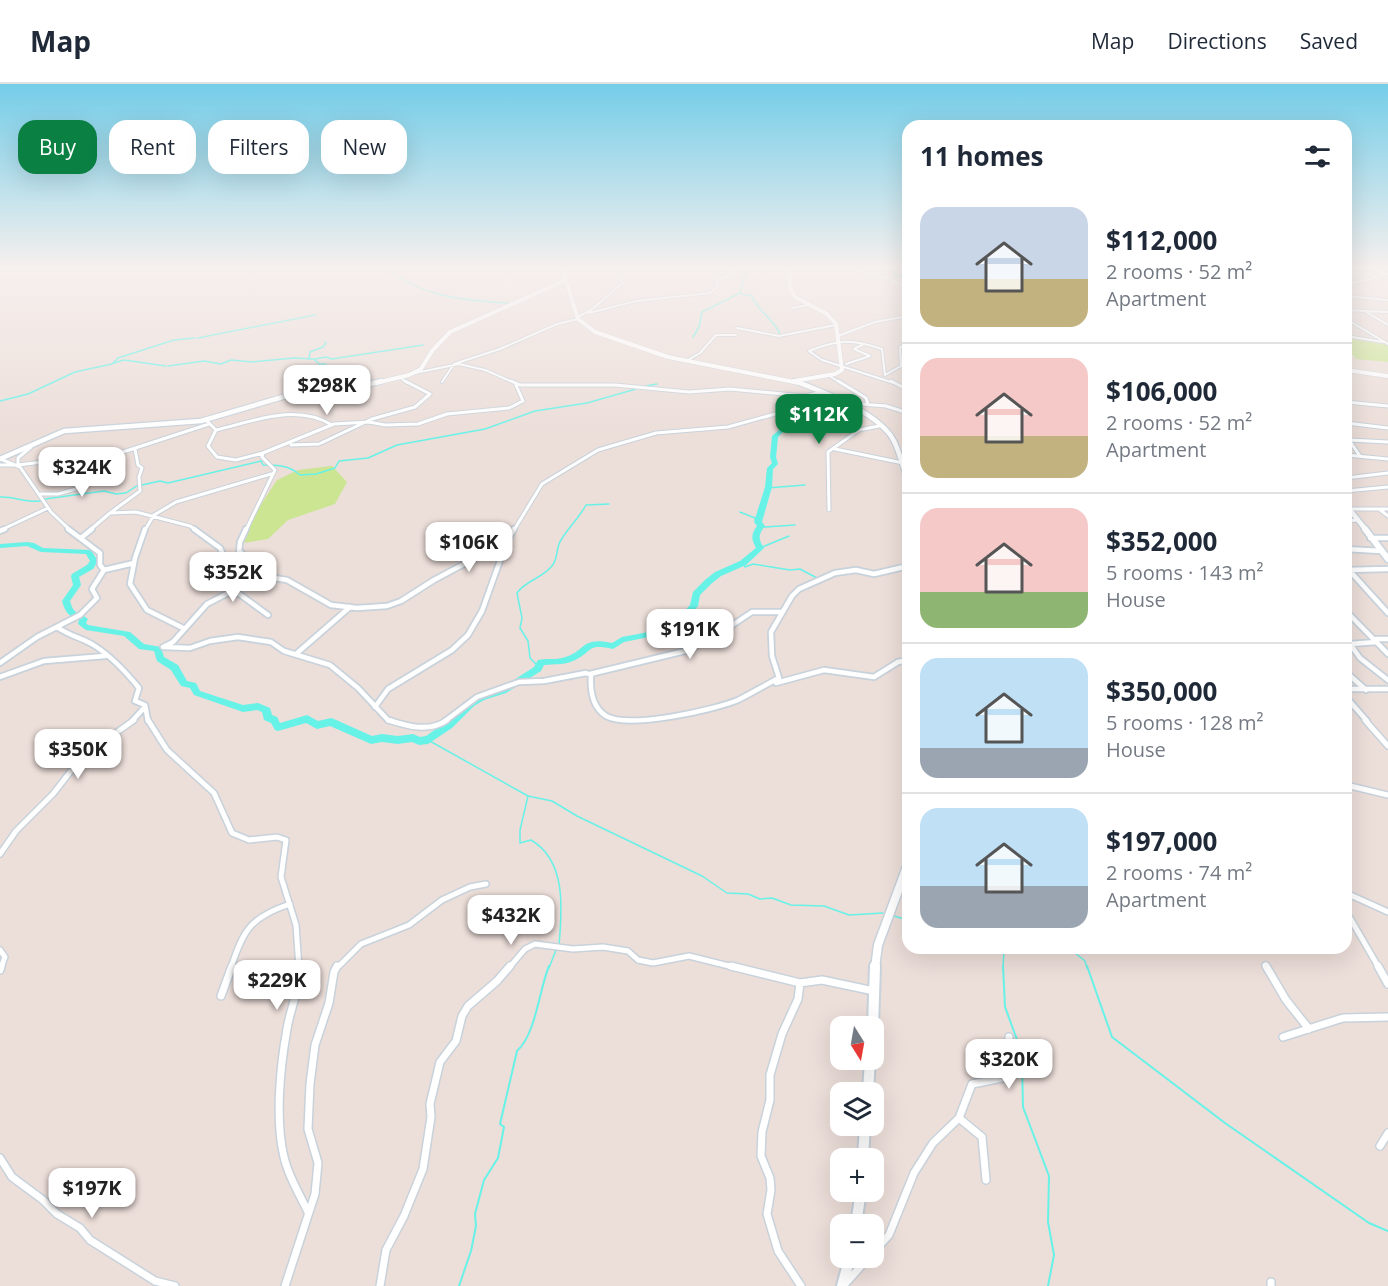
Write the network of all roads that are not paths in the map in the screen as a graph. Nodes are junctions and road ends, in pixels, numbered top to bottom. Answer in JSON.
{"nodes":[{"id":1,"x":468,"y":324,"type":"edge"},
{"id":2,"x":557,"y":324,"type":"edge"},
{"id":3,"x":586,"y":324,"type":"edge"},
{"id":4,"x":868,"y":324,"type":"edge"},
{"id":5,"x":1355,"y":324,"type":"edge"},
{"id":6,"x":836,"y":325,"type":"joint"},
{"id":7,"x":737,"y":328,"type":"dead end"},
{"id":8,"x":736,"y":334,"type":"dead end"},
{"id":9,"x":1352,"y":337,"type":"edge"},
{"id":10,"x":838,"y":338,"type":"junction"},
{"id":11,"x":1387,"y":343,"type":"edge"},
{"id":12,"x":864,"y":344,"type":"junction"},
{"id":13,"x":902,"y":346,"type":"edge"},
{"id":14,"x":686,"y":361,"type":"junction"},
{"id":15,"x":454,"y":364,"type":"junction"},
{"id":16,"x":843,"y":365,"type":"junction"},
{"id":17,"x":1352,"y":371,"type":"edge"},
{"id":18,"x":415,"y":373,"type":"junction"},
{"id":19,"x":832,"y":375,"type":"junction"},
{"id":20,"x":884,"y":376,"type":"junction"},
{"id":21,"x":1387,"y":377,"type":"edge"},
{"id":22,"x":401,"y":378,"type":"junction"},
{"id":23,"x":794,"y":381,"type":"junction"},
{"id":24,"x":442,"y":382,"type":"dead end"},
{"id":25,"x":516,"y":385,"type":"junction"},
{"id":26,"x":902,"y":386,"type":"edge"},
{"id":27,"x":825,"y":392,"type":"junction"},
{"id":28,"x":848,"y":402,"type":"junction"},
{"id":29,"x":1352,"y":403,"type":"edge"},
{"id":30,"x":868,"y":404,"type":"junction"},
{"id":31,"x":1388,"y":406,"type":"edge"},
{"id":32,"x":902,"y":411,"type":"edge"},
{"id":33,"x":208,"y":422,"type":"junction"},
{"id":34,"x":364,"y":423,"type":"junction"},
{"id":35,"x":1352,"y":424,"type":"edge"},
{"id":36,"x":332,"y":425,"type":"junction"},
{"id":37,"x":879,"y":426,"type":"junction"},
{"id":38,"x":1388,"y":428,"type":"edge"},
{"id":39,"x":216,"y":430,"type":"junction"},
{"id":40,"x":1352,"y":440,"type":"edge"},
{"id":41,"x":39,"y":441,"type":"junction"},
{"id":42,"x":1388,"y":442,"type":"edge"},
{"id":43,"x":1352,"y":445,"type":"edge"},
{"id":44,"x":285,"y":446,"type":"junction"},
{"id":45,"x":135,"y":449,"type":"junction"},
{"id":46,"x":834,"y":449,"type":"junction"},
{"id":47,"x":263,"y":453,"type":"junction"},
{"id":48,"x":105,"y":454,"type":"junction"},
{"id":49,"x":1352,"y":455,"type":"edge"},
{"id":50,"x":1359,"y":456,"type":"junction"},
{"id":51,"x":902,"y":457,"type":"edge"},
{"id":52,"x":0,"y":459,"type":"edge"},
{"id":53,"x":1388,"y":459,"type":"edge"},
{"id":54,"x":902,"y":463,"type":"edge"},
{"id":55,"x":0,"y":465,"type":"edge"},
{"id":56,"x":18,"y":465,"type":"junction"},
{"id":57,"x":1388,"y":473,"type":"edge"},
{"id":58,"x":273,"y":474,"type":"junction"},
{"id":59,"x":1352,"y":477,"type":"edge"},
{"id":60,"x":1388,"y":487,"type":"edge"},
{"id":61,"x":1352,"y":490,"type":"edge"},
{"id":62,"x":37,"y":493,"type":"junction"},
{"id":63,"x":1352,"y":507,"type":"edge"},
{"id":64,"x":48,"y":508,"type":"junction"},
{"id":65,"x":1380,"y":509,"type":"junction"},
{"id":66,"x":1388,"y":509,"type":"edge"},
{"id":67,"x":829,"y":510,"type":"dead end"},
{"id":68,"x":110,"y":513,"type":"junction"},
{"id":69,"x":1352,"y":514,"type":"edge"},
{"id":70,"x":153,"y":516,"type":"junction"},
{"id":71,"x":1388,"y":516,"type":"edge"},
{"id":72,"x":1352,"y":520,"type":"edge"},
{"id":73,"x":1357,"y":520,"type":"junction"},
{"id":74,"x":0,"y":531,"type":"edge"},
{"id":75,"x":81,"y":538,"type":"junction"},
{"id":76,"x":1370,"y":538,"type":"junction"},
{"id":77,"x":1388,"y":538,"type":"edge"},
{"id":78,"x":507,"y":541,"type":"junction"},
{"id":79,"x":1352,"y":549,"type":"edge"},
{"id":80,"x":1381,"y":551,"type":"junction"},
{"id":81,"x":1388,"y":559,"type":"edge"},
{"id":82,"x":135,"y":563,"type":"junction"},
{"id":83,"x":902,"y":567,"type":"edge"},
{"id":84,"x":1388,"y":569,"type":"edge"},
{"id":85,"x":104,"y":570,"type":"junction"},
{"id":86,"x":1352,"y":570,"type":"edge"},
{"id":87,"x":231,"y":572,"type":"junction"},
{"id":88,"x":1352,"y":575,"type":"edge"},
{"id":89,"x":234,"y":590,"type":"junction"},
{"id":90,"x":350,"y":607,"type":"junction"},
{"id":91,"x":782,"y":612,"type":"junction"},
{"id":92,"x":1388,"y":613,"type":"edge"},
{"id":93,"x":268,"y":615,"type":"dead end"},
{"id":94,"x":1352,"y":617,"type":"edge"},
{"id":95,"x":57,"y":627,"type":"junction"},
{"id":96,"x":183,"y":628,"type":"junction"},
{"id":97,"x":1388,"y":639,"type":"edge"},
{"id":98,"x":1376,"y":640,"type":"junction"},
{"id":99,"x":1352,"y":643,"type":"edge"},
{"id":100,"x":1352,"y":645,"type":"edge"},
{"id":101,"x":296,"y":654,"type":"junction"},
{"id":102,"x":1388,"y":654,"type":"edge"},
{"id":103,"x":107,"y":656,"type":"junction"},
{"id":104,"x":902,"y":661,"type":"edge"},
{"id":105,"x":0,"y":663,"type":"edge"},
{"id":106,"x":590,"y":674,"type":"junction"},
{"id":107,"x":0,"y":677,"type":"edge"},
{"id":108,"x":1352,"y":677,"type":"edge"},
{"id":109,"x":1388,"y":681,"type":"edge"},
{"id":110,"x":762,"y":688,"type":"junction"},
{"id":111,"x":1352,"y":689,"type":"edge"},
{"id":112,"x":1388,"y":689,"type":"edge"},
{"id":113,"x":1366,"y":690,"type":"junction"},
{"id":114,"x":1352,"y":704,"type":"edge"},
{"id":115,"x":145,"y":705,"type":"junction"},
{"id":116,"x":375,"y":708,"type":"junction"},
{"id":117,"x":1388,"y":746,"type":"edge"},
{"id":118,"x":1352,"y":786,"type":"edge"},
{"id":119,"x":1388,"y":795,"type":"edge"},
{"id":120,"x":0,"y":854,"type":"edge"},
{"id":121,"x":902,"y":880,"type":"edge"},
{"id":122,"x":486,"y":884,"type":"dead end"},
{"id":123,"x":1352,"y":896,"type":"edge"},
{"id":124,"x":290,"y":904,"type":"junction"},
{"id":125,"x":1388,"y":912,"type":"edge"},
{"id":126,"x":1352,"y":921,"type":"edge"},
{"id":127,"x":0,"y":950,"type":"edge"},
{"id":128,"x":1265,"y":965,"type":"dead end"},
{"id":129,"x":0,"y":970,"type":"edge"},
{"id":130,"x":800,"y":983,"type":"junction"},
{"id":131,"x":1388,"y":984,"type":"edge"},
{"id":132,"x":874,"y":991,"type":"junction"},
{"id":133,"x":221,"y":996,"type":"dead end"},
{"id":134,"x":873,"y":1016,"type":"edge"},
{"id":135,"x":1388,"y":1017,"type":"edge"},
{"id":136,"x":1308,"y":1029,"type":"junction"},
{"id":137,"x":1009,"y":1037,"type":"dead end"},
{"id":138,"x":1283,"y":1037,"type":"dead end"},
{"id":139,"x":959,"y":1118,"type":"junction"},
{"id":140,"x":1388,"y":1133,"type":"edge"},
{"id":141,"x":1380,"y":1146,"type":"dead end"},
{"id":142,"x":0,"y":1158,"type":"edge"},
{"id":143,"x":986,"y":1180,"type":"dead end"},
{"id":144,"x":308,"y":1212,"type":"junction"},
{"id":145,"x":884,"y":1241,"type":"edge"},
{"id":146,"x":847,"y":1268,"type":"edge"},
{"id":147,"x":859,"y":1268,"type":"edge"},
{"id":148,"x":175,"y":1286,"type":"edge"},
{"id":149,"x":285,"y":1286,"type":"edge"},
{"id":150,"x":380,"y":1286,"type":"edge"},
{"id":151,"x":801,"y":1286,"type":"edge"},
{"id":152,"x":843,"y":1286,"type":"edge"}],
"edges":[{"from":1,"to":18,"type":"street"},
{"from":2,"to":15,"type":"street"},
{"from":3,"to":14,"type":"street"},
{"from":4,"to":10,"type":"street"},
{"from":5,"to":11,"type":"street"},
{"from":6,"to":7,"type":"street"},
{"from":6,"to":10,"type":"street"},
{"from":8,"to":14,"type":"street"},
{"from":9,"to":11,"type":"street"},
{"from":10,"to":12,"type":"street"},
{"from":10,"to":16,"type":"street"},
{"from":10,"to":16,"type":"street"},
{"from":12,"to":16,"type":"street"},
{"from":12,"to":20,"type":"street"},
{"from":13,"to":20,"type":"street"},
{"from":14,"to":23,"type":"street"},
{"from":15,"to":18,"type":"street"},
{"from":15,"to":24,"type":"street"},
{"from":15,"to":25,"type":"street"},
{"from":16,"to":19,"type":"street"},
{"from":16,"to":20,"type":"street"},
{"from":17,"to":21,"type":"street"},
{"from":18,"to":22,"type":"street"},
{"from":19,"to":23,"type":"street"},
{"from":19,"to":30,"type":"street"},
{"from":20,"to":26,"type":"street"},
{"from":22,"to":33,"type":"street"},
{"from":22,"to":34,"type":"street"},
{"from":23,"to":27,"type":"street"},
{"from":25,"to":27,"type":"street"},
{"from":25,"to":34,"type":"street"},
{"from":27,"to":28,"type":"street"},
{"from":28,"to":30,"type":"street"},
{"from":28,"to":37,"type":"street"},
{"from":28,"to":78,"type":"street"},
{"from":29,"to":31,"type":"street"},
{"from":30,"to":32,"type":"street"},
{"from":33,"to":39,"type":"street"},
{"from":33,"to":41,"type":"street"},
{"from":33,"to":45,"type":"street"},
{"from":34,"to":36,"type":"street"},
{"from":34,"to":44,"type":"street"},
{"from":35,"to":38,"type":"street"},
{"from":36,"to":39,"type":"street"},
{"from":36,"to":44,"type":"street"},
{"from":37,"to":46,"type":"street"},
{"from":37,"to":51,"type":"street"},
{"from":39,"to":47,"type":"street"},
{"from":40,"to":42,"type":"street"},
{"from":41,"to":52,"type":"street"},
{"from":41,"to":56,"type":"street"},
{"from":43,"to":50,"type":"street"},
{"from":44,"to":47,"type":"street"},
{"from":45,"to":48,"type":"street"},
{"from":45,"to":68,"type":"street"},
{"from":46,"to":54,"type":"street"},
{"from":46,"to":67,"type":"street"},
{"from":47,"to":58,"type":"street"},
{"from":48,"to":56,"type":"street"},
{"from":48,"to":62,"type":"street"},
{"from":49,"to":50,"type":"street"},
{"from":50,"to":53,"type":"street"},
{"from":52,"to":56,"type":"street"},
{"from":55,"to":56,"type":"street"},
{"from":56,"to":62,"type":"street"},
{"from":57,"to":59,"type":"street"},
{"from":58,"to":70,"type":"street"},
{"from":58,"to":87,"type":"street"},
{"from":60,"to":61,"type":"street"},
{"from":62,"to":64,"type":"street"},
{"from":63,"to":65,"type":"street"},
{"from":64,"to":74,"type":"street"},
{"from":64,"to":75,"type":"street"},
{"from":65,"to":66,"type":"street"},
{"from":65,"to":71,"type":"street"},
{"from":68,"to":70,"type":"street"},
{"from":68,"to":75,"type":"street"},
{"from":69,"to":73,"type":"street"},
{"from":70,"to":82,"type":"street"},
{"from":70,"to":87,"type":"street"},
{"from":72,"to":73,"type":"street"},
{"from":73,"to":76,"type":"street"},
{"from":75,"to":85,"type":"street"},
{"from":76,"to":77,"type":"street"},
{"from":76,"to":80,"type":"street"},
{"from":78,"to":90,"type":"street"},
{"from":78,"to":116,"type":"street"},
{"from":79,"to":80,"type":"street"},
{"from":80,"to":81,"type":"street"},
{"from":82,"to":85,"type":"street"},
{"from":82,"to":96,"type":"street"},
{"from":83,"to":91,"type":"street"},
{"from":84,"to":86,"type":"street"},
{"from":85,"to":95,"type":"street"},
{"from":87,"to":89,"type":"street"},
{"from":87,"to":90,"type":"street"},
{"from":88,"to":92,"type":"street"},
{"from":89,"to":93,"type":"street"},
{"from":89,"to":96,"type":"street"},
{"from":90,"to":101,"type":"street"},
{"from":91,"to":106,"type":"street"},
{"from":91,"to":110,"type":"street"},
{"from":94,"to":98,"type":"street"},
{"from":95,"to":103,"type":"street"},
{"from":95,"to":105,"type":"street"},
{"from":96,"to":101,"type":"street"},
{"from":97,"to":98,"type":"street"},
{"from":98,"to":99,"type":"street"},
{"from":98,"to":102,"type":"street"},
{"from":100,"to":109,"type":"street"},
{"from":101,"to":116,"type":"street"},
{"from":103,"to":107,"type":"street"},
{"from":103,"to":115,"type":"street"},
{"from":104,"to":110,"type":"street"},
{"from":106,"to":110,"type":"street"},
{"from":106,"to":116,"type":"street"},
{"from":108,"to":113,"type":"street"},
{"from":111,"to":113,"type":"street"},
{"from":112,"to":113,"type":"street"},
{"from":114,"to":117,"type":"street"},
{"from":115,"to":120,"type":"street"},
{"from":115,"to":124,"type":"street"},
{"from":118,"to":119,"type":"street"},
{"from":121,"to":132,"type":"street"},
{"from":122,"to":144,"type":"street"},
{"from":123,"to":125,"type":"street"},
{"from":124,"to":133,"type":"street"},
{"from":124,"to":144,"type":"street"},
{"from":126,"to":131,"type":"street"},
{"from":127,"to":129,"type":"street"},
{"from":128,"to":136,"type":"street"},
{"from":130,"to":132,"type":"street"},
{"from":130,"to":150,"type":"street"},
{"from":130,"to":151,"type":"street"},
{"from":132,"to":134,"type":"street"},
{"from":135,"to":136,"type":"street"},
{"from":136,"to":138,"type":"street"},
{"from":137,"to":139,"type":"street"},
{"from":139,"to":143,"type":"street"},
{"from":139,"to":145,"type":"street"},
{"from":140,"to":141,"type":"street"},
{"from":142,"to":148,"type":"street"},
{"from":144,"to":149,"type":"street"},
{"from":146,"to":152,"type":"street"},
{"from":147,"to":152,"type":"street"}]}
